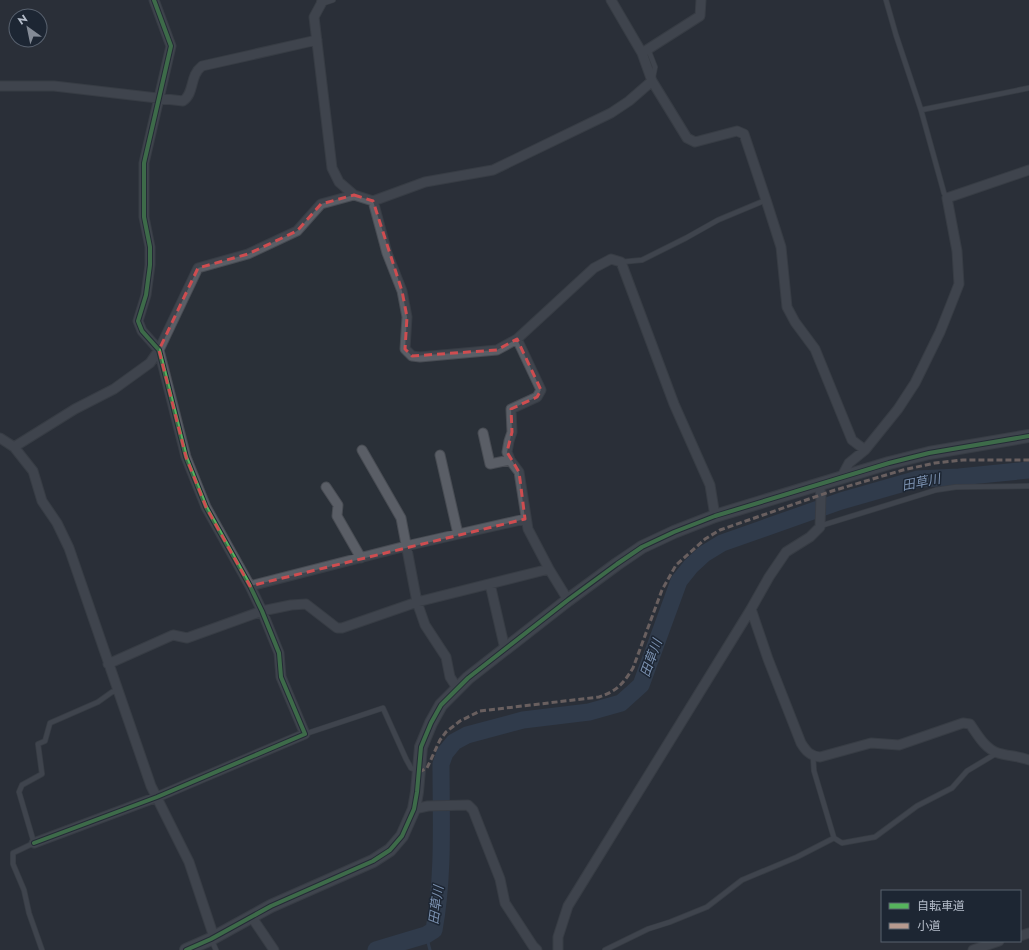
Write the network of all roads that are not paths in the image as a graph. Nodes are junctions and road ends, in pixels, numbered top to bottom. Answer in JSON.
{"nodes":[{"id":1,"x":154,"y":0,"type":"edge"},
{"id":2,"x":333,"y":0,"type":"edge"},
{"id":3,"x":611,"y":0,"type":"edge"},
{"id":4,"x":701,"y":0,"type":"edge"},
{"id":5,"x":886,"y":0,"type":"edge"},
{"id":6,"x":322,"y":2,"type":"edge"},
{"id":7,"x":317,"y":40,"type":"junction"},
{"id":8,"x":645,"y":51,"type":"junction"},
{"id":9,"x":652,"y":81,"type":"junction"},
{"id":10,"x":0,"y":86,"type":"edge"},
{"id":11,"x":1029,"y":88,"type":"edge"},
{"id":12,"x":159,"y":99,"type":"junction"},
{"id":13,"x":921,"y":110,"type":"junction"},
{"id":14,"x":1029,"y":170,"type":"edge"},
{"id":15,"x":354,"y":195,"type":"junction"},
{"id":16,"x":947,"y":198,"type":"junction"},
{"id":17,"x":766,"y":200,"type":"junction"},
{"id":18,"x":373,"y":201,"type":"junction"},
{"id":19,"x":621,"y":262,"type":"junction"},
{"id":20,"x":517,"y":339,"type":"junction"},
{"id":21,"x":159,"y":350,"type":"junction"},
{"id":22,"x":484,"y":433,"type":"dead end"},
{"id":23,"x":1029,"y":436,"type":"edge"},
{"id":24,"x":0,"y":438,"type":"edge"},
{"id":25,"x":14,"y":446,"type":"junction"},
{"id":26,"x":362,"y":450,"type":"dead end"},
{"id":27,"x":865,"y":450,"type":"junction"},
{"id":28,"x":440,"y":455,"type":"dead end"},
{"id":29,"x":510,"y":460,"type":"junction"},
{"id":30,"x":841,"y":478,"type":"junction"},
{"id":31,"x":1029,"y":486,"type":"edge"},
{"id":32,"x":326,"y":487,"type":"dead end"},
{"id":33,"x":820,"y":490,"type":"junction"},
{"id":34,"x":715,"y":516,"type":"junction"},
{"id":35,"x":525,"y":519,"type":"junction"},
{"id":36,"x":820,"y":527,"type":"junction"},
{"id":37,"x":458,"y":534,"type":"junction"},
{"id":38,"x":406,"y":546,"type":"junction"},
{"id":39,"x":361,"y":558,"type":"junction"},
{"id":40,"x":549,"y":569,"type":"junction"},
{"id":41,"x":490,"y":584,"type":"junction"},
{"id":42,"x":250,"y":586,"type":"junction"},
{"id":43,"x":568,"y":600,"type":"junction"},
{"id":44,"x":417,"y":602,"type":"junction"},
{"id":45,"x":751,"y":609,"type":"junction"},
{"id":46,"x":262,"y":611,"type":"junction"},
{"id":47,"x":505,"y":650,"type":"junction"},
{"id":48,"x":108,"y":664,"type":"junction"},
{"id":49,"x":457,"y":688,"type":"junction"},
{"id":50,"x":117,"y":691,"type":"junction"},
{"id":51,"x":305,"y":734,"type":"junction"},
{"id":52,"x":997,"y":753,"type":"junction"},
{"id":53,"x":813,"y":756,"type":"junction"},
{"id":54,"x":1029,"y":760,"type":"edge"},
{"id":55,"x":419,"y":772,"type":"junction"},
{"id":56,"x":156,"y":797,"type":"junction"},
{"id":57,"x":414,"y":809,"type":"junction"},
{"id":58,"x":834,"y":838,"type":"junction"},
{"id":59,"x":34,"y":843,"type":"junction"},
{"id":60,"x":251,"y":916,"type":"junction"},
{"id":61,"x":212,"y":938,"type":"junction"},
{"id":62,"x":995,"y":942,"type":"edge"},
{"id":63,"x":42,"y":950,"type":"edge"},
{"id":64,"x":186,"y":950,"type":"edge"},
{"id":65,"x":216,"y":950,"type":"edge"},
{"id":66,"x":274,"y":950,"type":"edge"},
{"id":67,"x":537,"y":950,"type":"edge"},
{"id":68,"x":558,"y":950,"type":"edge"},
{"id":69,"x":604,"y":950,"type":"edge"},
{"id":70,"x":974,"y":950,"type":"edge"}],
"edges":[{"from":1,"to":12,"type":"street"},
{"from":2,"to":6,"type":"lane"},
{"from":3,"to":8,"type":"street"},
{"from":4,"to":8,"type":"street"},
{"from":5,"to":13,"type":"lane"},
{"from":6,"to":7,"type":"street"},
{"from":7,"to":12,"type":"street"},
{"from":7,"to":15,"type":"street"},
{"from":8,"to":9,"type":"street"},
{"from":9,"to":17,"type":"street"},
{"from":9,"to":18,"type":"street"},
{"from":10,"to":12,"type":"street"},
{"from":11,"to":13,"type":"lane"},
{"from":12,"to":21,"type":"street"},
{"from":13,"to":16,"type":"lane"},
{"from":14,"to":16,"type":"street"},
{"from":15,"to":18,"type":"street"},
{"from":15,"to":21,"type":"street"},
{"from":16,"to":27,"type":"street"},
{"from":17,"to":19,"type":"lane"},
{"from":17,"to":27,"type":"street"},
{"from":18,"to":20,"type":"street"},
{"from":19,"to":20,"type":"street"},
{"from":19,"to":34,"type":"street"},
{"from":20,"to":29,"type":"street"},
{"from":21,"to":25,"type":"street"},
{"from":21,"to":42,"type":"street"},
{"from":22,"to":29,"type":"street"},
{"from":23,"to":30,"type":"street"},
{"from":24,"to":25,"type":"street"},
{"from":25,"to":48,"type":"street"},
{"from":26,"to":38,"type":"street"},
{"from":27,"to":30,"type":"street"},
{"from":28,"to":37,"type":"street"},
{"from":29,"to":35,"type":"street"},
{"from":30,"to":33,"type":"street"},
{"from":31,"to":36,"type":"lane"},
{"from":32,"to":39,"type":"street"},
{"from":33,"to":34,"type":"street"},
{"from":33,"to":36,"type":"street"},
{"from":34,"to":43,"type":"street"},
{"from":35,"to":37,"type":"street"},
{"from":35,"to":40,"type":"street"},
{"from":36,"to":45,"type":"street"},
{"from":37,"to":38,"type":"street"},
{"from":38,"to":39,"type":"street"},
{"from":38,"to":44,"type":"street"},
{"from":39,"to":42,"type":"street"},
{"from":40,"to":41,"type":"street"},
{"from":40,"to":43,"type":"street"},
{"from":41,"to":44,"type":"street"},
{"from":41,"to":47,"type":"street"},
{"from":42,"to":46,"type":"street"},
{"from":43,"to":47,"type":"street"},
{"from":44,"to":46,"type":"street"},
{"from":44,"to":49,"type":"street"},
{"from":45,"to":53,"type":"street"},
{"from":45,"to":68,"type":"street"},
{"from":46,"to":48,"type":"street"},
{"from":46,"to":51,"type":"street"},
{"from":47,"to":49,"type":"street"},
{"from":48,"to":50,"type":"street"},
{"from":49,"to":55,"type":"street"},
{"from":50,"to":56,"type":"street"},
{"from":50,"to":59,"type":"lane"},
{"from":51,"to":55,"type":"lane"},
{"from":51,"to":56,"type":"street"},
{"from":52,"to":53,"type":"street"},
{"from":52,"to":54,"type":"street"},
{"from":52,"to":58,"type":"lane"},
{"from":53,"to":58,"type":"lane"},
{"from":55,"to":57,"type":"street"},
{"from":56,"to":59,"type":"street"},
{"from":56,"to":61,"type":"street"},
{"from":57,"to":60,"type":"street"},
{"from":57,"to":67,"type":"street"},
{"from":58,"to":69,"type":"lane"},
{"from":59,"to":63,"type":"lane"},
{"from":60,"to":61,"type":"street"},
{"from":60,"to":66,"type":"street"},
{"from":61,"to":64,"type":"street"},
{"from":61,"to":65,"type":"lane"},
{"from":62,"to":70,"type":"street"}]}
